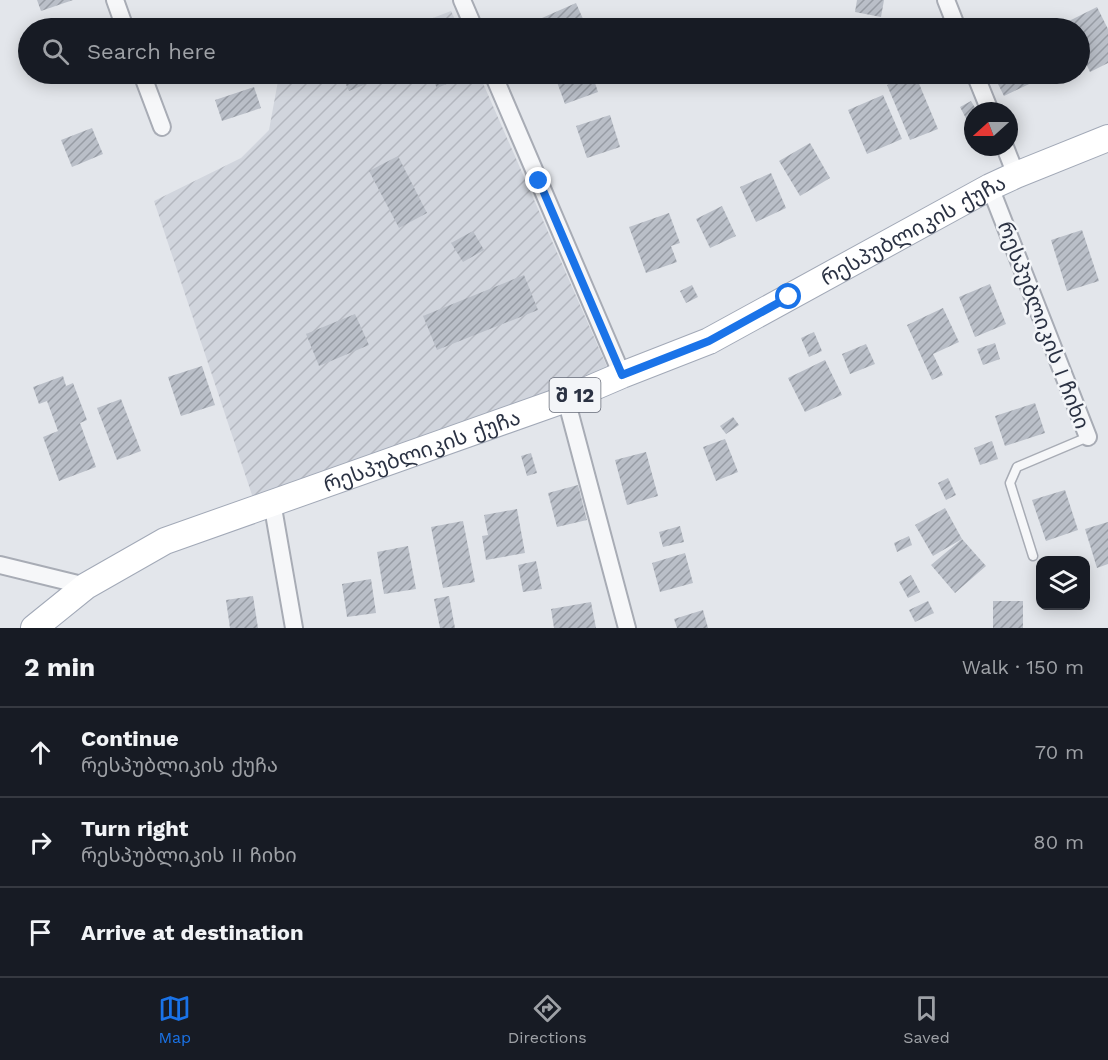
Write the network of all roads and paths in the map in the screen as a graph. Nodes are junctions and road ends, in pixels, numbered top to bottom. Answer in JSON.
{"nodes":[{"id":1,"x":115,"y":0,"type":"edge"},
{"id":2,"x":462,"y":0,"type":"edge"},
{"id":3,"x":946,"y":0,"type":"edge"},
{"id":4,"x":122,"y":18,"type":"edge"},
{"id":5,"x":470,"y":18,"type":"edge"},
{"id":6,"x":953,"y":18,"type":"edge"},
{"id":7,"x":146,"y":84,"type":"edge"},
{"id":8,"x":497,"y":84,"type":"edge"},
{"id":9,"x":979,"y":84,"type":"edge"},
{"id":10,"x":986,"y":102,"type":"edge"},
{"id":11,"x":162,"y":127,"type":"dead end"},
{"id":12,"x":1108,"y":138,"type":"edge"},
{"id":13,"x":1009,"y":156,"type":"edge"},
{"id":14,"x":1016,"y":174,"type":"junction"},
{"id":15,"x":990,"y":188,"type":"junction"},
{"id":16,"x":622,"y":375,"type":"junction"},
{"id":17,"x":566,"y":399,"type":"junction"},
{"id":18,"x":1088,"y":437,"type":"joint"},
{"id":19,"x":272,"y":502,"type":"junction"},
{"id":20,"x":1033,"y":556,"type":"dead end"},
{"id":21,"x":0,"y":565,"type":"edge"},
{"id":22,"x":86,"y":586,"type":"junction"},
{"id":23,"x":34,"y":628,"type":"edge"},
{"id":24,"x":294,"y":628,"type":"edge"},
{"id":25,"x":627,"y":628,"type":"edge"}],
"edges":[{"from":1,"to":4,"type":"street"},
{"from":2,"to":5,"type":"street"},
{"from":3,"to":6,"type":"street"},
{"from":7,"to":11,"type":"street"},
{"from":8,"to":16,"type":"street"},
{"from":9,"to":10,"type":"street"},
{"from":12,"to":14,"type":"main road","name":"რესპუბლიკის ქუჩა","number":"შ 12"},
{"from":13,"to":14,"type":"street"},
{"from":14,"to":15,"type":"main road","name":"რესპუბლიკის ქუჩა","number":"შ 12"},
{"from":15,"to":16,"type":"main road","name":"რესპუბლიკის ქუჩა","number":"შ 12"},
{"from":15,"to":18,"type":"street","name":"რესპუბლიკის I ჩიხი"},
{"from":16,"to":17,"type":"main road","name":"რესპუბლიკის ქუჩა","number":"შ 12"},
{"from":17,"to":19,"type":"main road","name":"რესპუბლიკის ქუჩა","number":"შ 12"},
{"from":17,"to":25,"type":"street"},
{"from":18,"to":20,"type":"lane","name":"რესპუბლიკის I ჩიხი"},
{"from":19,"to":22,"type":"main road","name":"რესპუბლიკის ქუჩა","number":"შ 12"},
{"from":19,"to":24,"type":"street"},
{"from":21,"to":22,"type":"street"},
{"from":22,"to":23,"type":"main road","name":"რესპუბლიკის ქუჩა","number":"შ 12"}]}
